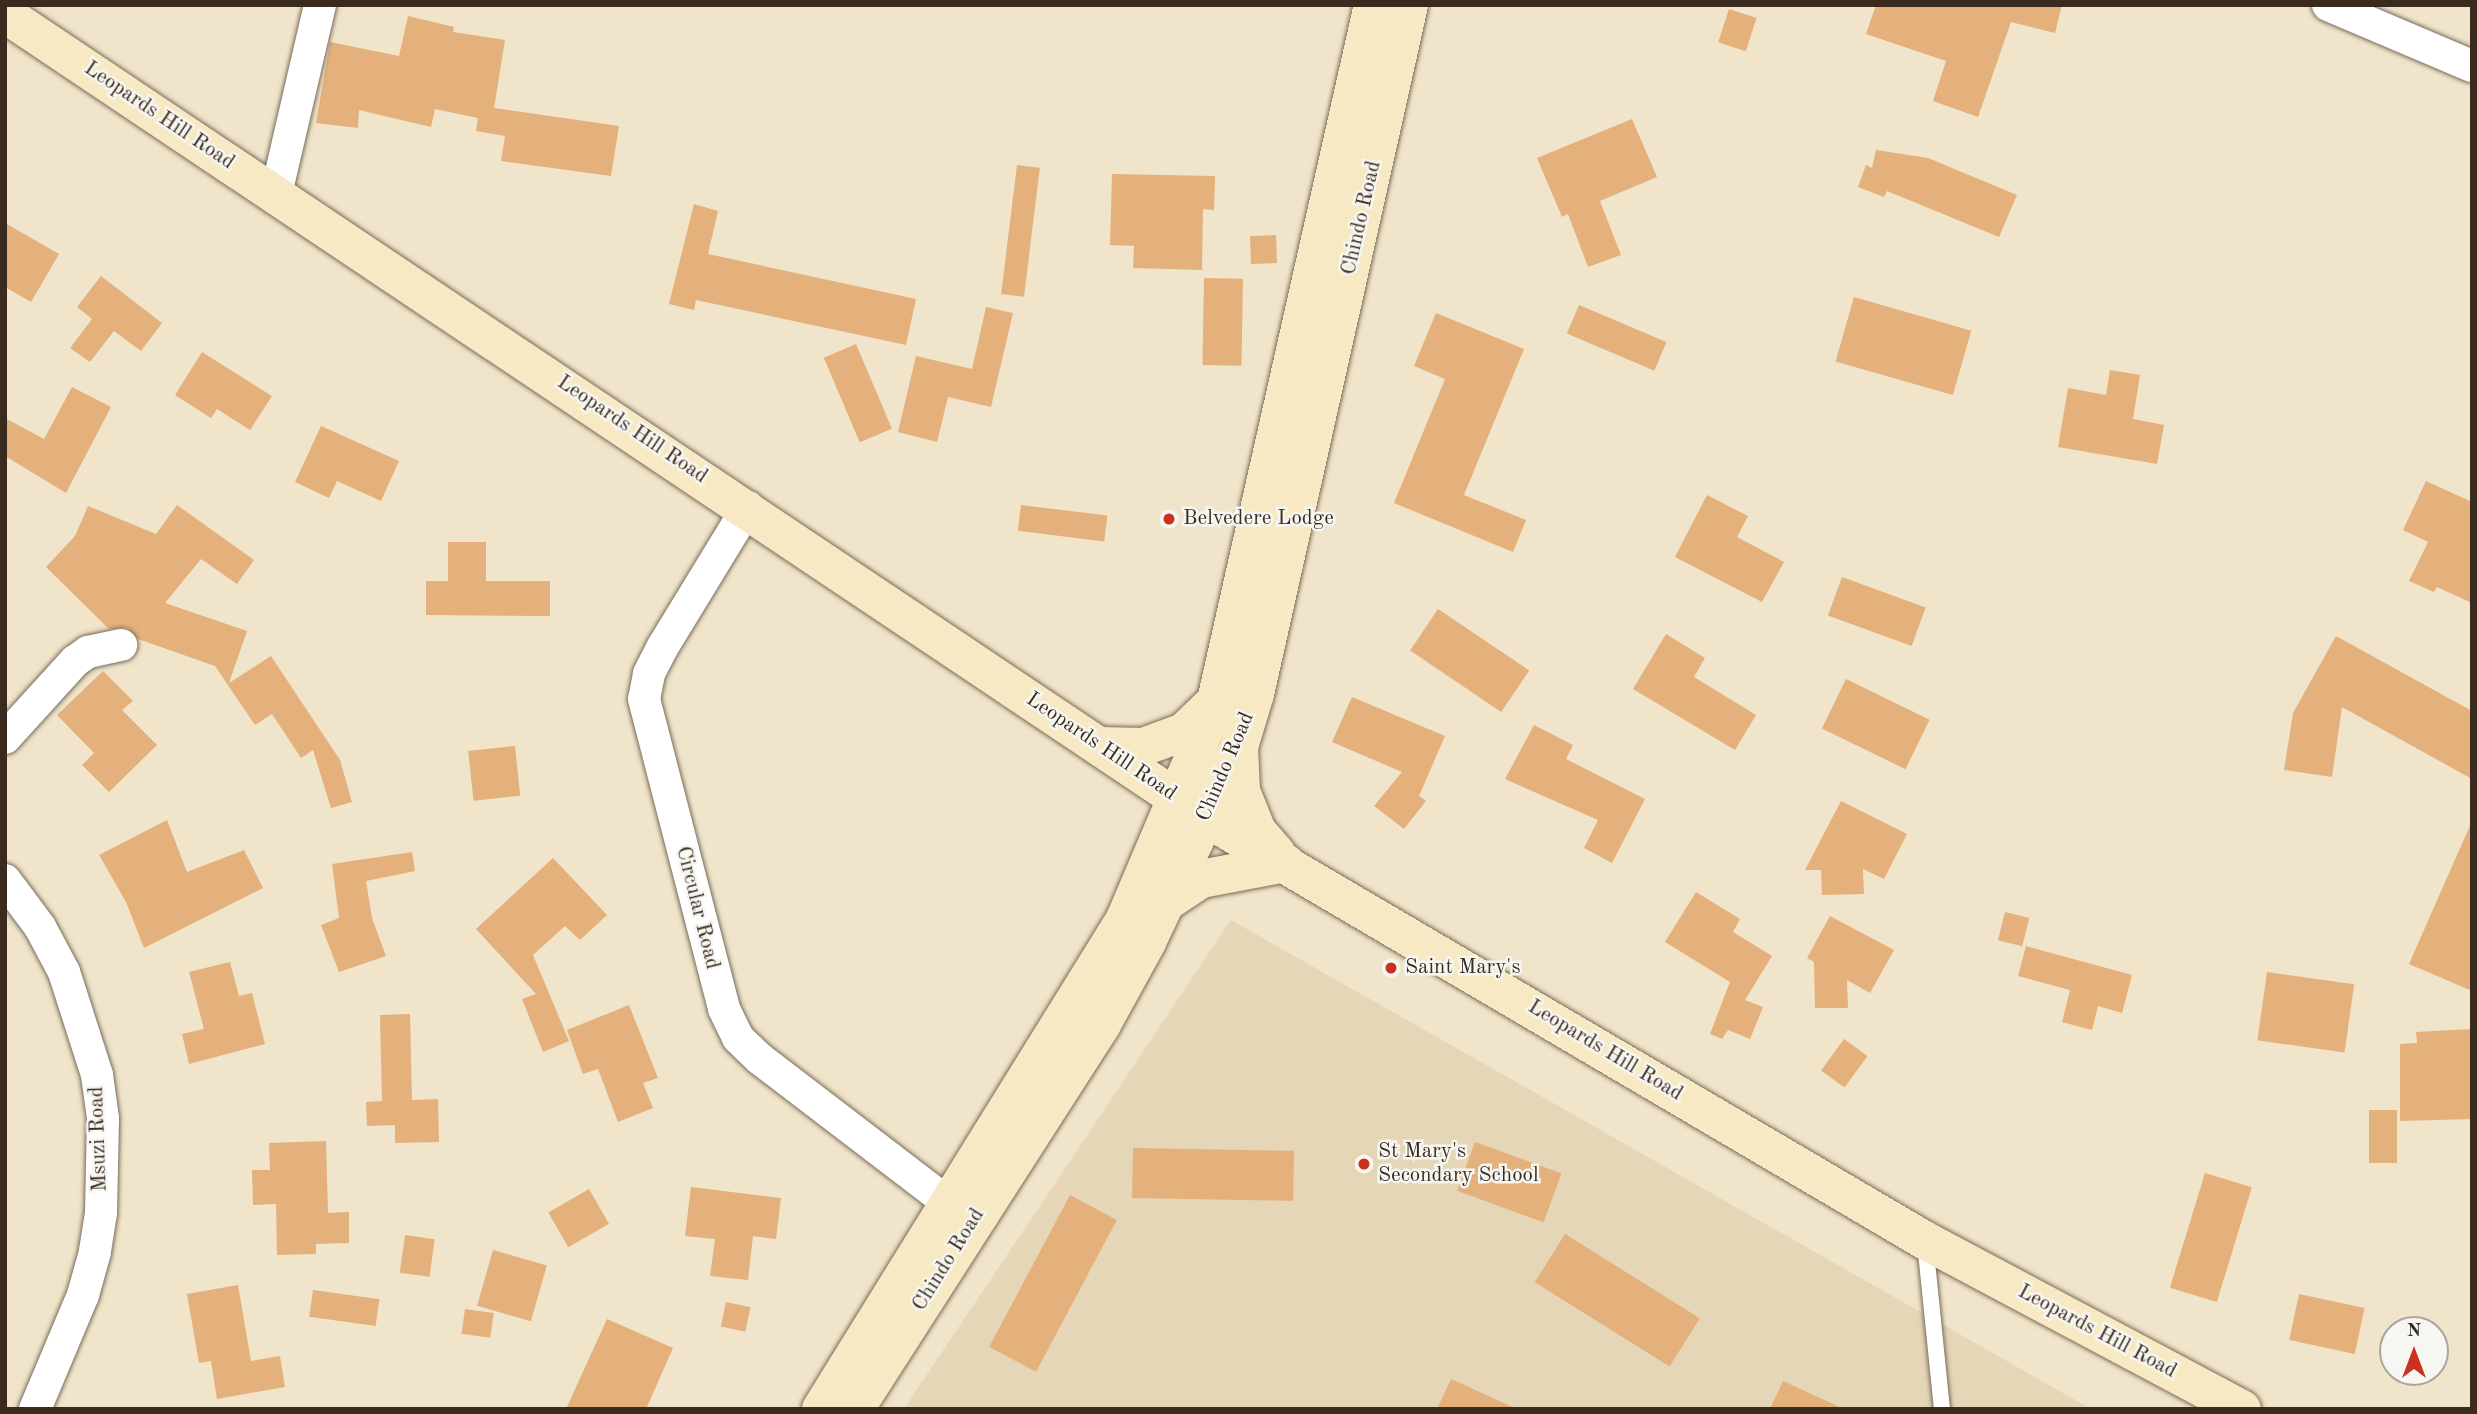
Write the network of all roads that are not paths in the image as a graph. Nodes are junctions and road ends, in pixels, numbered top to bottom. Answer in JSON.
{"nodes":[{"id":1,"x":320,"y":5,"type":"edge"},
{"id":2,"x":1373,"y":5,"type":"edge"},
{"id":3,"x":1409,"y":5,"type":"edge"},
{"id":4,"x":2328,"y":5,"type":"edge"},
{"id":5,"x":5,"y":14,"type":"edge"},
{"id":6,"x":2472,"y":66,"type":"edge"},
{"id":7,"x":276,"y":194,"type":"junction"},
{"id":8,"x":747,"y":507,"type":"junction"},
{"id":9,"x":121,"y":645,"type":"dead end"},
{"id":10,"x":1216,"y":701,"type":"junction"},
{"id":11,"x":5,"y":738,"type":"edge"},
{"id":12,"x":1100,"y":746,"type":"junction"},
{"id":13,"x":1239,"y":747,"type":"junction"},
{"id":14,"x":1173,"y":797,"type":"junction"},
{"id":15,"x":1206,"y":818,"type":"junction"},
{"id":16,"x":1286,"y":863,"type":"junction"},
{"id":17,"x":5,"y":880,"type":"edge"},
{"id":18,"x":1153,"y":889,"type":"junction"},
{"id":19,"x":961,"y":1213,"type":"junction"},
{"id":20,"x":1924,"y":1240,"type":"junction"},
{"id":21,"x":35,"y":1409,"type":"edge"},
{"id":22,"x":821,"y":1409,"type":"edge"},
{"id":23,"x":855,"y":1409,"type":"edge"},
{"id":24,"x":1942,"y":1409,"type":"edge"},
{"id":25,"x":2242,"y":1409,"type":"edge"}],
"edges":[{"from":1,"to":7,"type":"street"},
{"from":2,"to":10,"type":"main road","name":"Chindo Road"},
{"from":3,"to":13,"type":"main road","name":"Chindo Road"},
{"from":4,"to":6,"type":"street"},
{"from":5,"to":7,"type":"main road","name":"Leopards Hill Road"},
{"from":7,"to":8,"type":"main road","name":"Leopards Hill Road"},
{"from":8,"to":12,"type":"main road","name":"Leopards Hill Road"},
{"from":8,"to":19,"type":"street","name":"Circular Road"},
{"from":9,"to":11,"type":"street"},
{"from":10,"to":12,"type":"main road"},
{"from":10,"to":14,"type":"main road","name":"Chindo Road"},
{"from":12,"to":14,"type":"main road","name":"Leopards Hill Road"},
{"from":12,"to":18,"type":"main road"},
{"from":13,"to":15,"type":"main road","name":"Chindo Road"},
{"from":13,"to":16,"type":"main road"},
{"from":14,"to":15,"type":"main road","name":"Leopards Hill Road"},
{"from":14,"to":18,"type":"main road","name":"Chindo Road"},
{"from":15,"to":16,"type":"main road","name":"Leopards Hill Road"},
{"from":15,"to":18,"type":"main road","name":"Chindo Road"},
{"from":16,"to":18,"type":"main road"},
{"from":16,"to":20,"type":"main road","name":"Leopards Hill Road"},
{"from":17,"to":21,"type":"street","name":"Msuzi Road"},
{"from":18,"to":19,"type":"main road","name":"Chindo Road"},
{"from":19,"to":22,"type":"main road","name":"Chindo Road"},
{"from":19,"to":23,"type":"main road","name":"Chindo Road"},
{"from":20,"to":24,"type":"lane"},
{"from":20,"to":25,"type":"main road","name":"Leopards Hill Road"}]}
